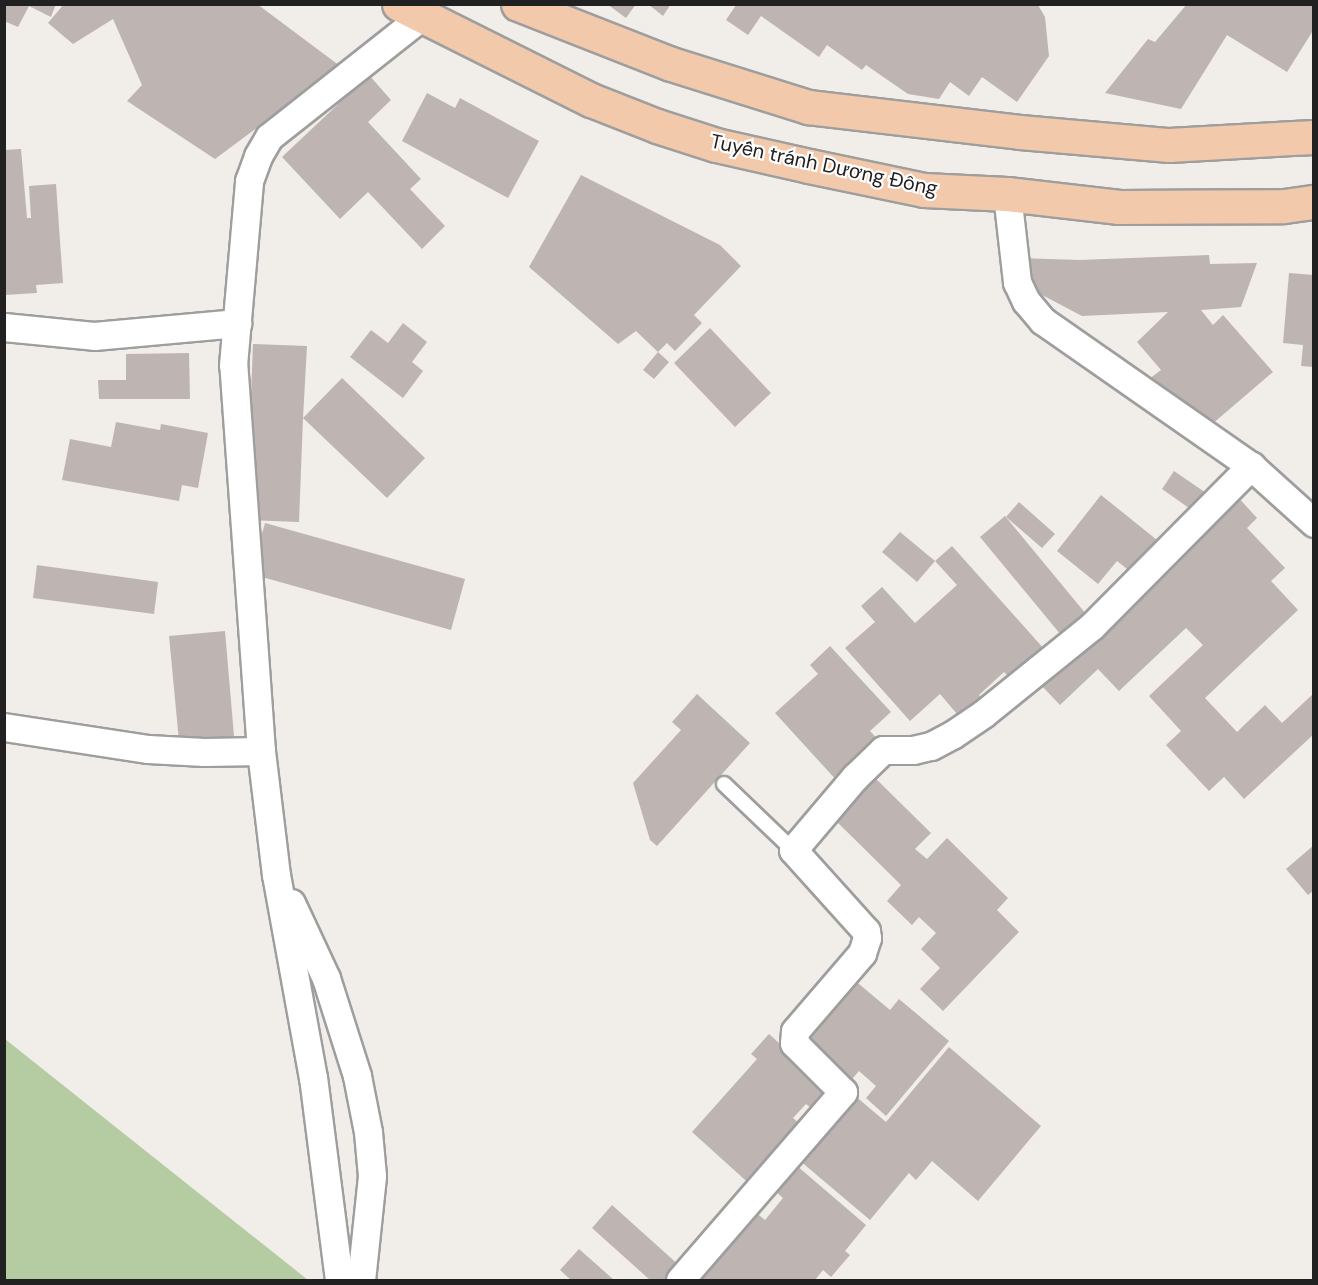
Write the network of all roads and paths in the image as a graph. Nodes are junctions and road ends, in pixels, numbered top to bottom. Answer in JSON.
{"nodes":[{"id":1,"x":518,"y":4,"type":"edge"},
{"id":2,"x":416,"y":9,"type":"edge"},
{"id":3,"x":1314,"y":136,"type":"edge"},
{"id":4,"x":1007,"y":194,"type":"junction"},
{"id":5,"x":1314,"y":202,"type":"edge"},
{"id":6,"x":237,"y":323,"type":"junction"},
{"id":7,"x":4,"y":327,"type":"edge"},
{"id":8,"x":1251,"y":466,"type":"junction"},
{"id":9,"x":1314,"y":523,"type":"edge"},
{"id":10,"x":4,"y":728,"type":"edge"},
{"id":11,"x":261,"y":751,"type":"junction"},
{"id":12,"x":724,"y":784,"type":"dead end"},
{"id":13,"x":793,"y":850,"type":"junction"},
{"id":14,"x":276,"y":875,"type":"junction"},
{"id":15,"x":339,"y":1281,"type":"edge"},
{"id":16,"x":361,"y":1281,"type":"edge"},
{"id":17,"x":680,"y":1281,"type":"edge"}],
"edges":[{"from":1,"to":3,"type":"main road"},
{"from":2,"to":4,"type":"main road","name":"Tuyến tránh Dương Đông"},
{"from":2,"to":6,"type":"street"},
{"from":4,"to":5,"type":"main road","name":"Tuyến tránh Dương Đông"},
{"from":4,"to":8,"type":"street"},
{"from":6,"to":7,"type":"street"},
{"from":6,"to":11,"type":"street"},
{"from":8,"to":9,"type":"street"},
{"from":8,"to":13,"type":"street"},
{"from":10,"to":11,"type":"street"},
{"from":11,"to":14,"type":"street"},
{"from":12,"to":13,"type":"lane"},
{"from":13,"to":17,"type":"street"},
{"from":14,"to":15,"type":"street"},
{"from":14,"to":16,"type":"street"}]}
